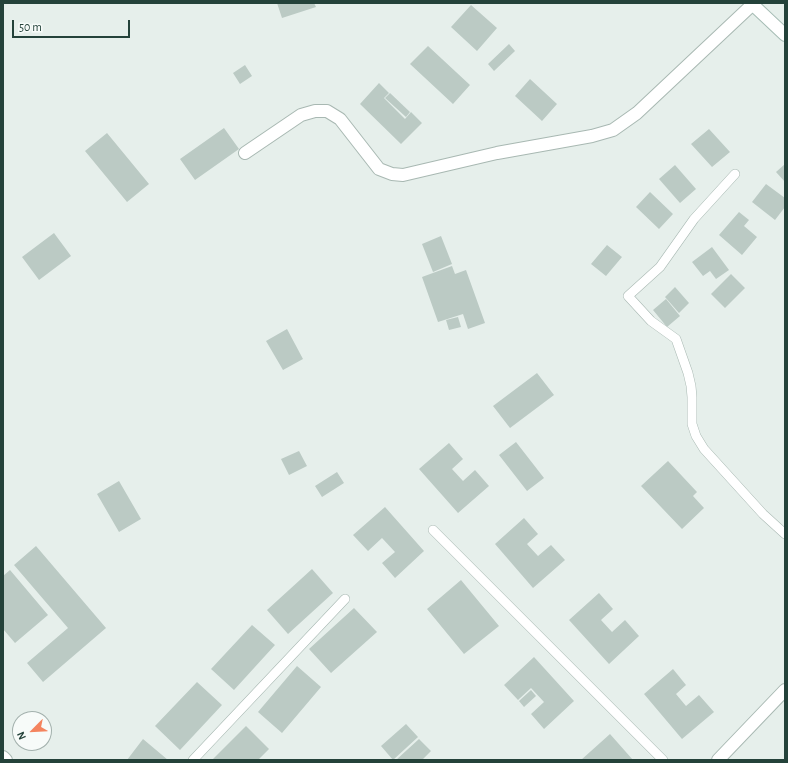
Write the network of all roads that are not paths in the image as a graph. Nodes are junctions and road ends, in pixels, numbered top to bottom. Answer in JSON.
{"nodes":[{"id":1,"x":752,"y":4,"type":"edge"},
{"id":2,"x":785,"y":35,"type":"edge"},
{"id":3,"x":245,"y":153,"type":"dead end"},
{"id":4,"x":736,"y":174,"type":"dead end"},
{"id":5,"x":432,"y":530,"type":"dead end"},
{"id":6,"x":785,"y":534,"type":"edge"},
{"id":7,"x":345,"y":599,"type":"dead end"},
{"id":8,"x":785,"y":690,"type":"edge"},
{"id":9,"x":3,"y":757,"type":"edge"},
{"id":10,"x":6,"y":760,"type":"edge"},
{"id":11,"x":193,"y":760,"type":"edge"},
{"id":12,"x":663,"y":760,"type":"edge"},
{"id":13,"x":718,"y":760,"type":"edge"}],
"edges":[{"from":1,"to":2,"type":"street"},
{"from":1,"to":3,"type":"street"},
{"from":4,"to":6,"type":"lane"},
{"from":5,"to":12,"type":"lane"},
{"from":7,"to":11,"type":"lane"},
{"from":8,"to":13,"type":"street"},
{"from":9,"to":10,"type":"street"}]}
